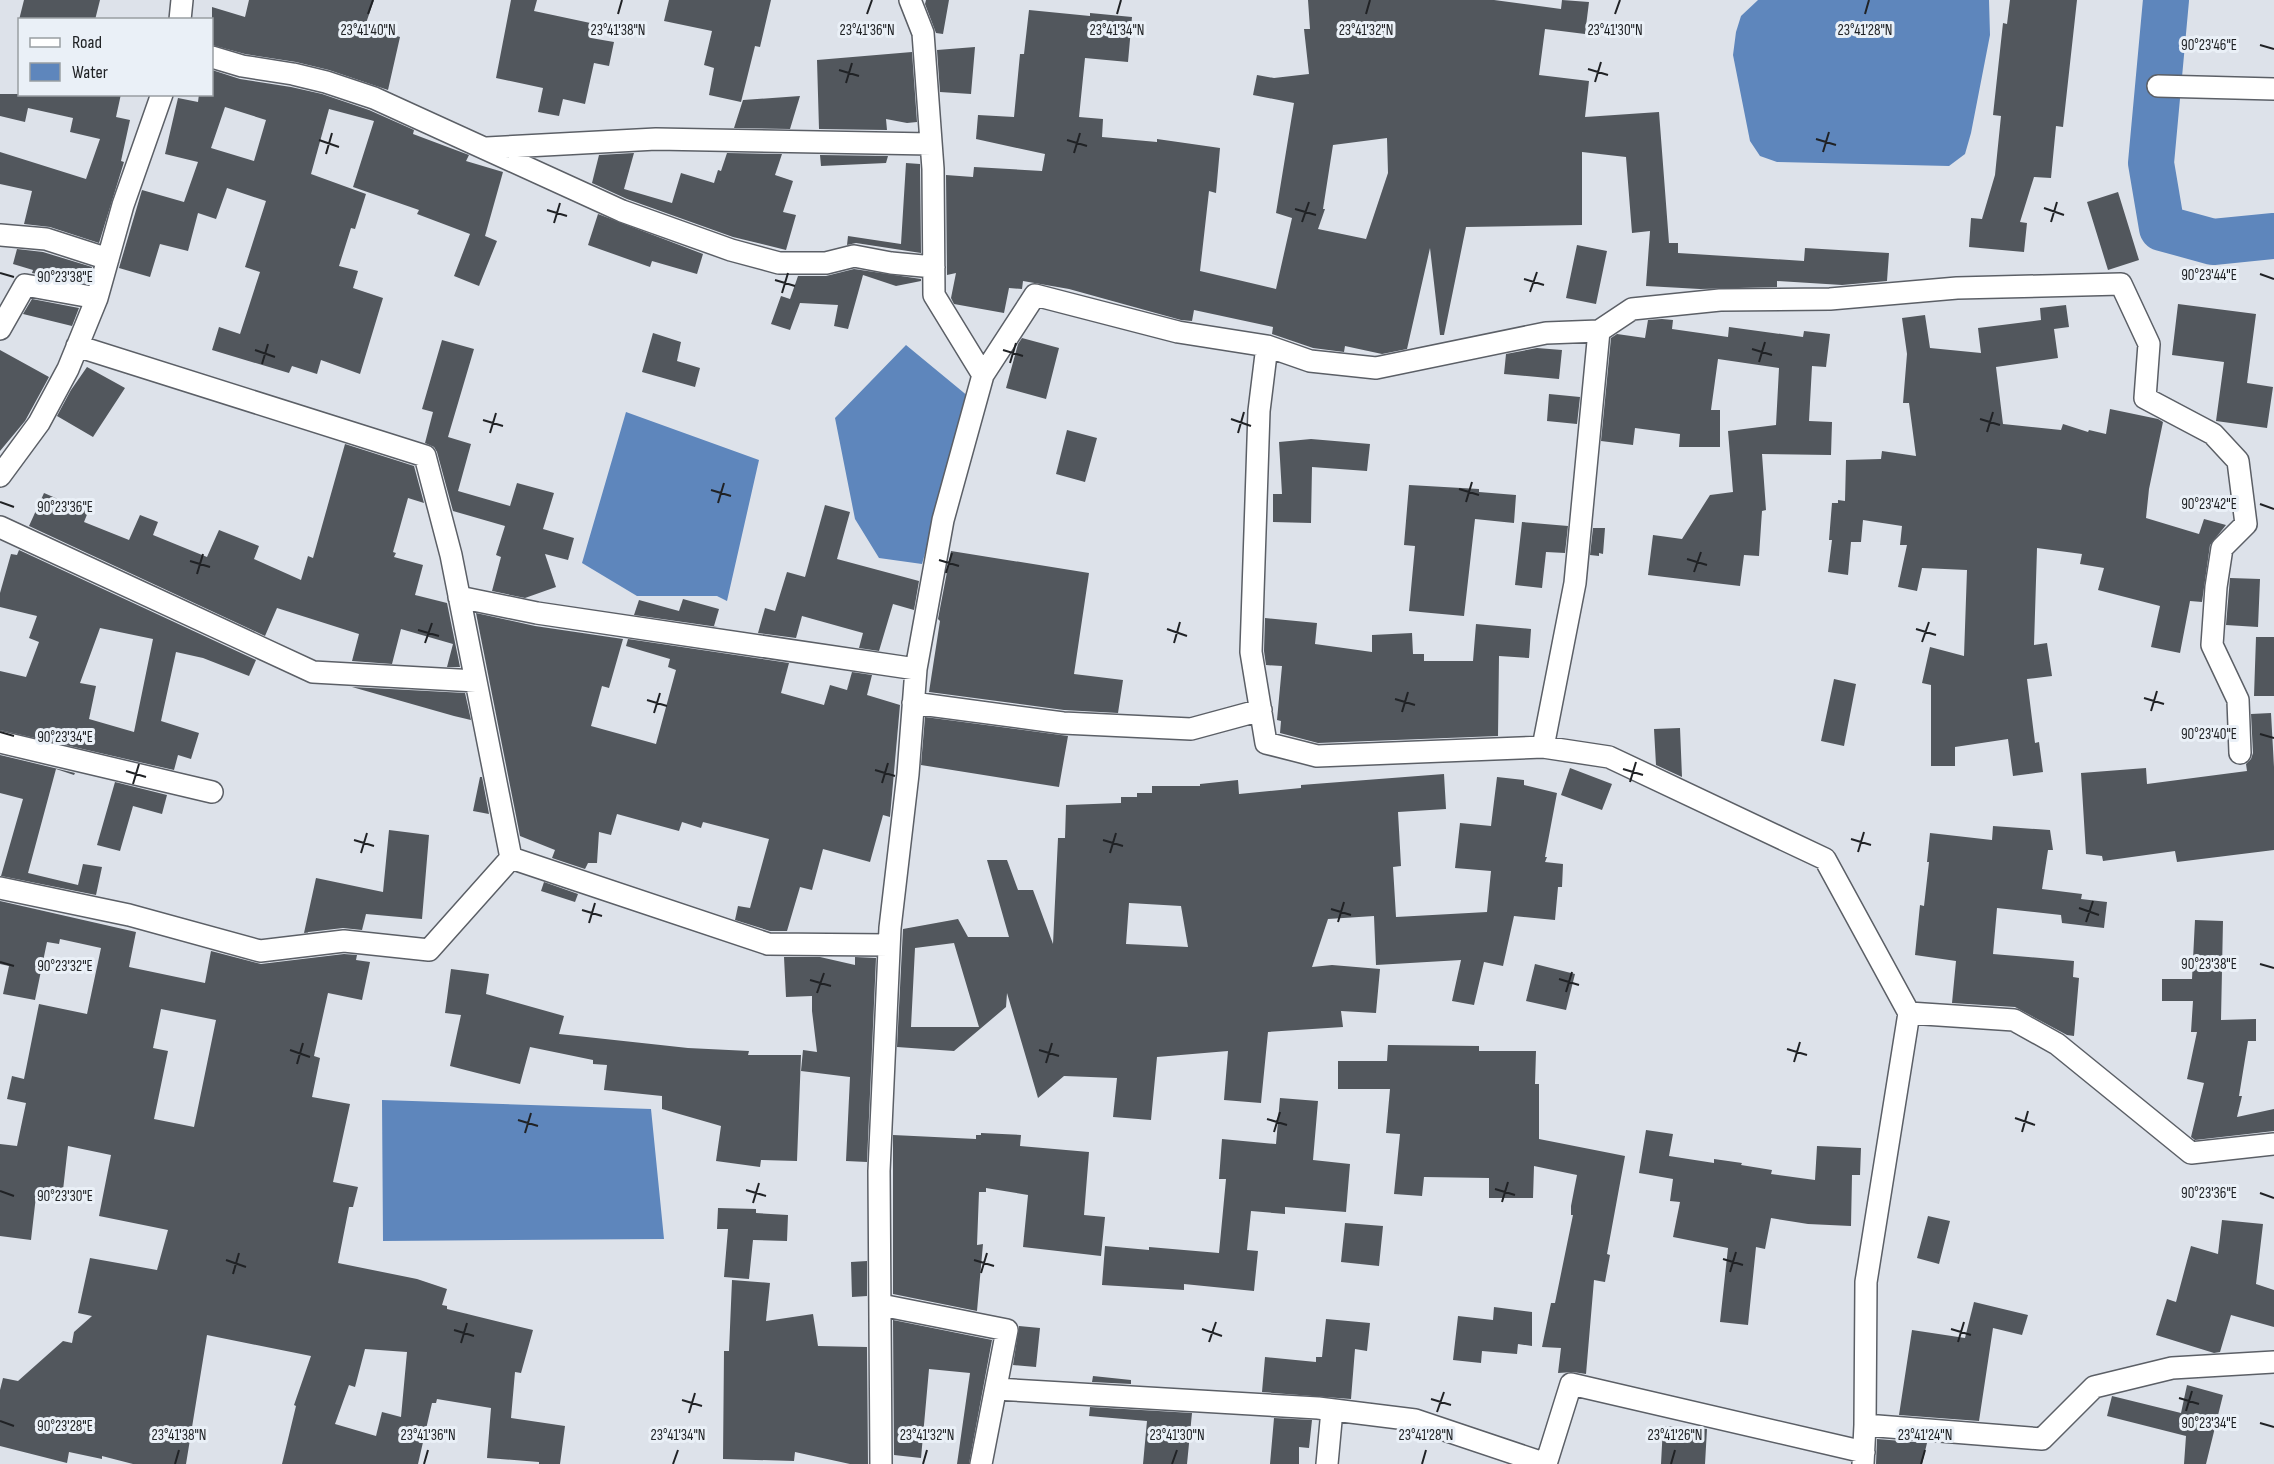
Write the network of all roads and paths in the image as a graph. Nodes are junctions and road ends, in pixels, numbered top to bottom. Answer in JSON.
{"nodes":[{"id":1,"x":182,"y":0,"type":"edge"},
{"id":2,"x":910,"y":0,"type":"edge"},
{"id":3,"x":180,"y":18,"type":"edge"},
{"id":4,"x":213,"y":57,"type":"edge"},
{"id":5,"x":2158,"y":86,"type":"dead end"},
{"id":6,"x":2274,"y":89,"type":"edge"},
{"id":7,"x":161,"y":96,"type":"edge"},
{"id":8,"x":931,"y":144,"type":"junction"},
{"id":9,"x":483,"y":148,"type":"junction"},
{"id":10,"x":0,"y":235,"type":"edge"},
{"id":11,"x":108,"y":258,"type":"junction"},
{"id":12,"x":934,"y":267,"type":"junction"},
{"id":13,"x":96,"y":298,"type":"junction"},
{"id":14,"x":0,"y":329,"type":"edge"},
{"id":15,"x":1599,"y":331,"type":"junction"},
{"id":16,"x":77,"y":346,"type":"junction"},
{"id":17,"x":1267,"y":346,"type":"junction"},
{"id":18,"x":983,"y":375,"type":"junction"},
{"id":19,"x":0,"y":476,"type":"edge"},
{"id":20,"x":0,"y":527,"type":"edge"},
{"id":21,"x":459,"y":597,"type":"junction"},
{"id":22,"x":916,"y":669,"type":"junction"},
{"id":23,"x":476,"y":681,"type":"junction"},
{"id":24,"x":913,"y":703,"type":"junction"},
{"id":25,"x":1261,"y":710,"type":"junction"},
{"id":26,"x":0,"y":742,"type":"edge"},
{"id":27,"x":1543,"y":747,"type":"junction"},
{"id":28,"x":2240,"y":753,"type":"dead end"},
{"id":29,"x":212,"y":792,"type":"dead end"},
{"id":30,"x":511,"y":858,"type":"junction"},
{"id":31,"x":0,"y":888,"type":"edge"},
{"id":32,"x":890,"y":945,"type":"junction"},
{"id":33,"x":1909,"y":1013,"type":"junction"},
{"id":34,"x":2274,"y":1144,"type":"edge"},
{"id":35,"x":881,"y":1305,"type":"junction"},
{"id":36,"x":2274,"y":1362,"type":"edge"},
{"id":37,"x":996,"y":1389,"type":"junction"},
{"id":38,"x":1332,"y":1410,"type":"junction"},
{"id":39,"x":1865,"y":1425,"type":"junction"},
{"id":40,"x":1863,"y":1458,"type":"edge"},
{"id":41,"x":881,"y":1464,"type":"edge"},
{"id":42,"x":981,"y":1464,"type":"edge"},
{"id":43,"x":1327,"y":1464,"type":"edge"}],
"edges":[{"from":1,"to":3,"type":"street"},
{"from":2,"to":8,"type":"street"},
{"from":4,"to":9,"type":"street"},
{"from":5,"to":6,"type":"street"},
{"from":7,"to":11,"type":"street"},
{"from":8,"to":9,"type":"street"},
{"from":8,"to":12,"type":"street"},
{"from":9,"to":12,"type":"street"},
{"from":10,"to":11,"type":"street"},
{"from":11,"to":13,"type":"street"},
{"from":12,"to":18,"type":"street"},
{"from":13,"to":14,"type":"street"},
{"from":13,"to":16,"type":"street"},
{"from":15,"to":17,"type":"street"},
{"from":15,"to":27,"type":"street"},
{"from":15,"to":28,"type":"street"},
{"from":16,"to":19,"type":"street"},
{"from":16,"to":21,"type":"street"},
{"from":17,"to":18,"type":"street"},
{"from":17,"to":25,"type":"street"},
{"from":18,"to":22,"type":"street"},
{"from":20,"to":23,"type":"street"},
{"from":21,"to":22,"type":"street"},
{"from":21,"to":23,"type":"street"},
{"from":22,"to":24,"type":"street"},
{"from":23,"to":30,"type":"street"},
{"from":24,"to":25,"type":"street"},
{"from":24,"to":32,"type":"street"},
{"from":25,"to":27,"type":"street"},
{"from":26,"to":29,"type":"street"},
{"from":27,"to":33,"type":"street"},
{"from":30,"to":31,"type":"street"},
{"from":30,"to":32,"type":"street"},
{"from":32,"to":35,"type":"street"},
{"from":33,"to":34,"type":"street"},
{"from":33,"to":39,"type":"street"},
{"from":35,"to":37,"type":"street"},
{"from":35,"to":41,"type":"street"},
{"from":36,"to":39,"type":"street"},
{"from":37,"to":38,"type":"street"},
{"from":37,"to":42,"type":"street"},
{"from":38,"to":40,"type":"street"},
{"from":38,"to":43,"type":"street"},
{"from":39,"to":40,"type":"street"}]}
